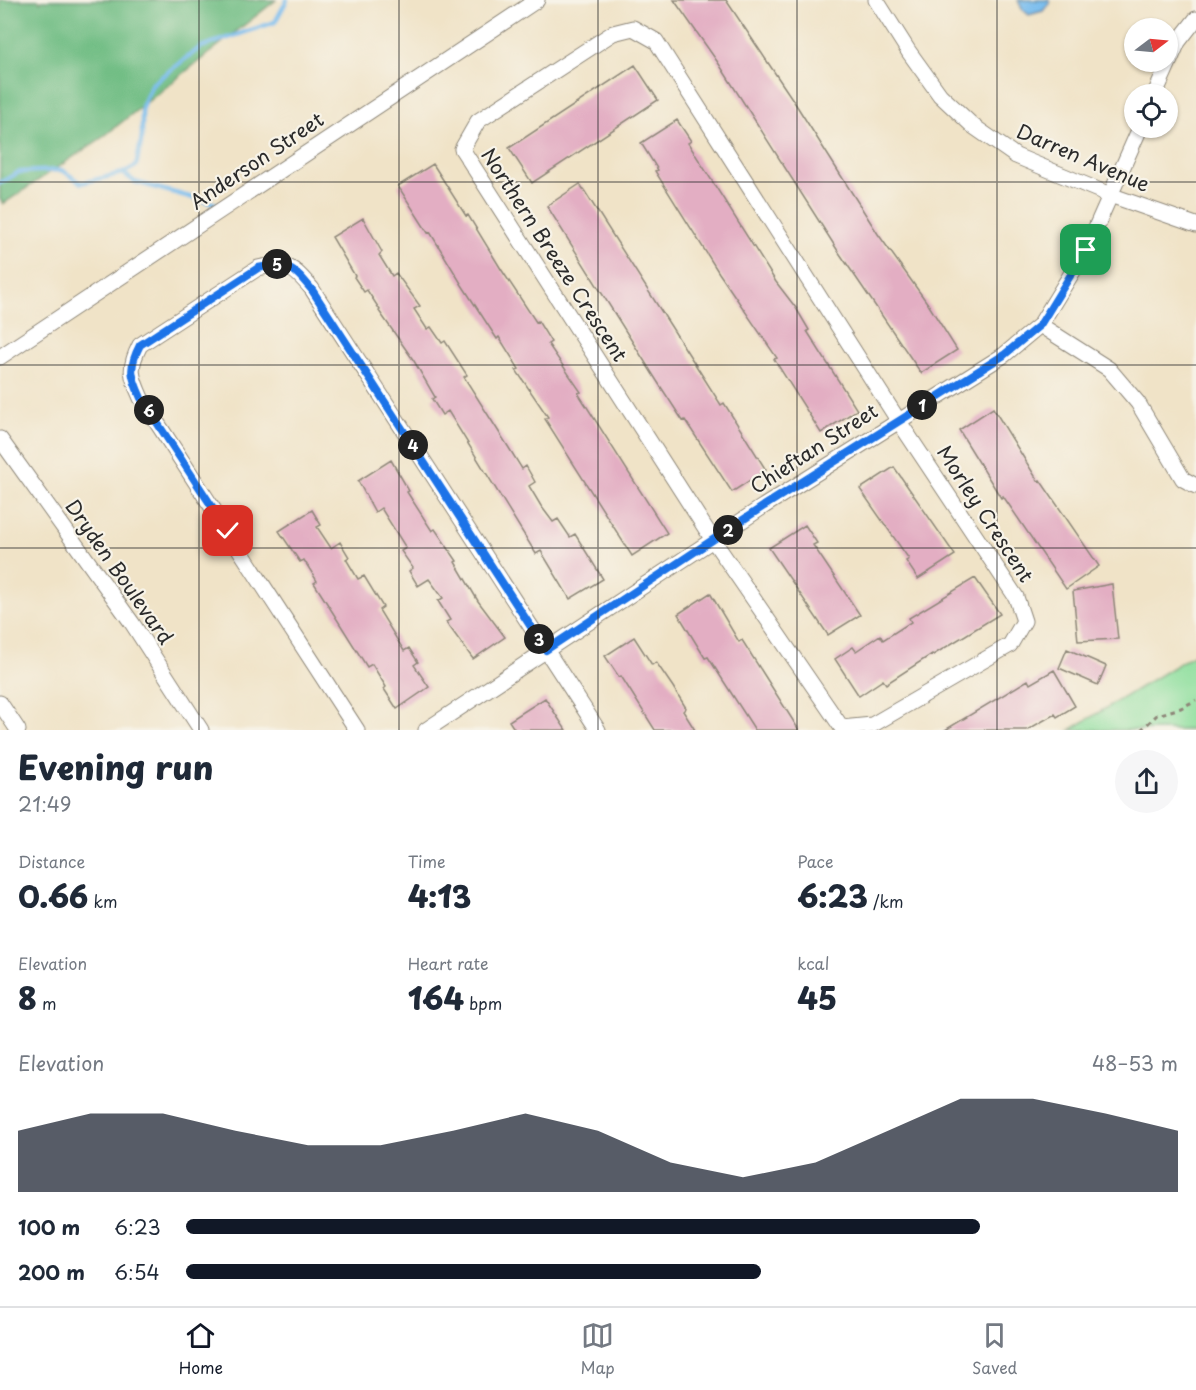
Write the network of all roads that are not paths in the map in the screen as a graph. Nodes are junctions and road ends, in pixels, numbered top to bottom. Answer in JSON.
{"nodes":[{"id":1,"x":537,"y":0,"type":"edge"},
{"id":2,"x":876,"y":0,"type":"edge"},
{"id":3,"x":1196,"y":19,"type":"edge"},
{"id":4,"x":1159,"y":84,"type":"edge"},
{"id":5,"x":1136,"y":138,"type":"edge"},
{"id":6,"x":1110,"y":195,"type":"junction"},
{"id":7,"x":1196,"y":225,"type":"edge"},
{"id":8,"x":1040,"y":325,"type":"junction"},
{"id":9,"x":0,"y":357,"type":"edge"},
{"id":10,"x":898,"y":420,"type":"junction"},
{"id":11,"x":0,"y":439,"type":"edge"},
{"id":12,"x":1196,"y":486,"type":"edge"},
{"id":13,"x":713,"y":540,"type":"junction"},
{"id":14,"x":546,"y":650,"type":"junction"},
{"id":15,"x":0,"y":703,"type":"edge"},
{"id":16,"x":18,"y":730,"type":"edge"},
{"id":17,"x":201,"y":730,"type":"edge"},
{"id":18,"x":357,"y":730,"type":"edge"},
{"id":19,"x":426,"y":730,"type":"edge"},
{"id":20,"x":598,"y":730,"type":"edge"}],
"edges":[{"from":1,"to":9,"type":"street","name":"Anderson Street"},
{"from":2,"to":6,"type":"street","name":"Darren Avenue"},
{"from":3,"to":4,"type":"street"},
{"from":5,"to":6,"type":"street","name":"Chieftan Street"},
{"from":6,"to":7,"type":"street","name":"Darren Avenue"},
{"from":6,"to":8,"type":"street","name":"Chieftan Street"},
{"from":8,"to":10,"type":"street","name":"Chieftan Street"},
{"from":8,"to":12,"type":"street"},
{"from":10,"to":13,"type":"street","name":"Chieftan Street"},
{"from":10,"to":13,"type":"street","name":"Morley Crescent"},
{"from":10,"to":13,"type":"street","name":"Northern Breeze Crescent"},
{"from":11,"to":17,"type":"street","name":"Dryden Boulevard"},
{"from":13,"to":14,"type":"street","name":"Chieftan Street"},
{"from":14,"to":18,"type":"street"},
{"from":14,"to":19,"type":"street","name":"Chieftan Street"},
{"from":14,"to":20,"type":"street"},
{"from":15,"to":16,"type":"street"}]}
